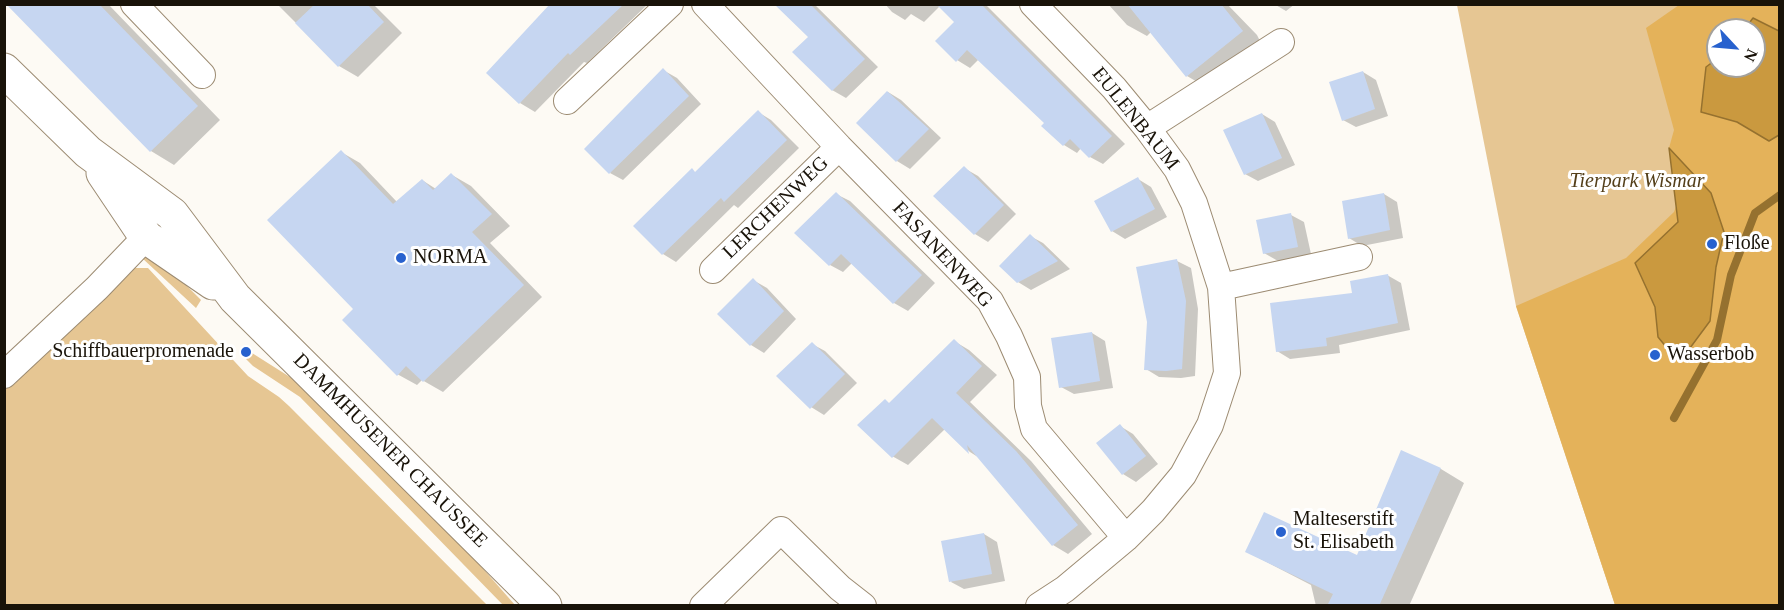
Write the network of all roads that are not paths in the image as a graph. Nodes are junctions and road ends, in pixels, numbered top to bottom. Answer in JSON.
{"nodes":[{"id":1,"x":135,"y":4,"type":"edge"},
{"id":2,"x":670,"y":4,"type":"edge"},
{"id":3,"x":705,"y":4,"type":"edge"},
{"id":4,"x":1033,"y":4,"type":"edge"},
{"id":5,"x":1281,"y":42,"type":"dead end"},
{"id":6,"x":4,"y":70,"type":"edge"},
{"id":7,"x":202,"y":75,"type":"dead end"},
{"id":8,"x":567,"y":101,"type":"dead end"},
{"id":9,"x":1147,"y":128,"type":"junction"},
{"id":10,"x":839,"y":147,"type":"junction"},
{"id":11,"x":88,"y":152,"type":"junction"},
{"id":12,"x":146,"y":237,"type":"junction"},
{"id":13,"x":1359,"y":256,"type":"dead end"},
{"id":14,"x":713,"y":270,"type":"dead end"},
{"id":15,"x":1221,"y":287,"type":"junction"},
{"id":16,"x":235,"y":298,"type":"junction"},
{"id":17,"x":4,"y":375,"type":"edge"},
{"id":18,"x":1126,"y":538,"type":"junction"},
{"id":19,"x":545,"y":606,"type":"edge"},
{"id":20,"x":704,"y":606,"type":"edge"},
{"id":21,"x":863,"y":606,"type":"edge"},
{"id":22,"x":1039,"y":606,"type":"edge"}],
"edges":[{"from":1,"to":7,"type":"street"},
{"from":2,"to":8,"type":"street"},
{"from":3,"to":10,"type":"street","name":"FASANENWEG"},
{"from":4,"to":9,"type":"street","name":"EULENBAUM"},
{"from":5,"to":9,"type":"street"},
{"from":6,"to":11,"type":"street","name":"DAMMHUSENER CHAUSSEE"},
{"from":9,"to":15,"type":"street","name":"EULENBAUM"},
{"from":10,"to":14,"type":"street","name":"LERCHENWEG"},
{"from":10,"to":18,"type":"street","name":"FASANENWEG"},
{"from":11,"to":12,"type":"street","name":"DAMMHUSENER CHAUSSEE"},
{"from":11,"to":16,"type":"street","name":"DAMMHUSENER CHAUSSEE"},
{"from":12,"to":16,"type":"street","name":"DAMMHUSENER CHAUSSEE"},
{"from":12,"to":17,"type":"street"},
{"from":13,"to":15,"type":"street"},
{"from":15,"to":18,"type":"street","name":"EULENBAUM"},
{"from":16,"to":19,"type":"street","name":"DAMMHUSENER CHAUSSEE"},
{"from":18,"to":22,"type":"street","name":"EULENBAUM"},
{"from":20,"to":21,"type":"street"}]}
